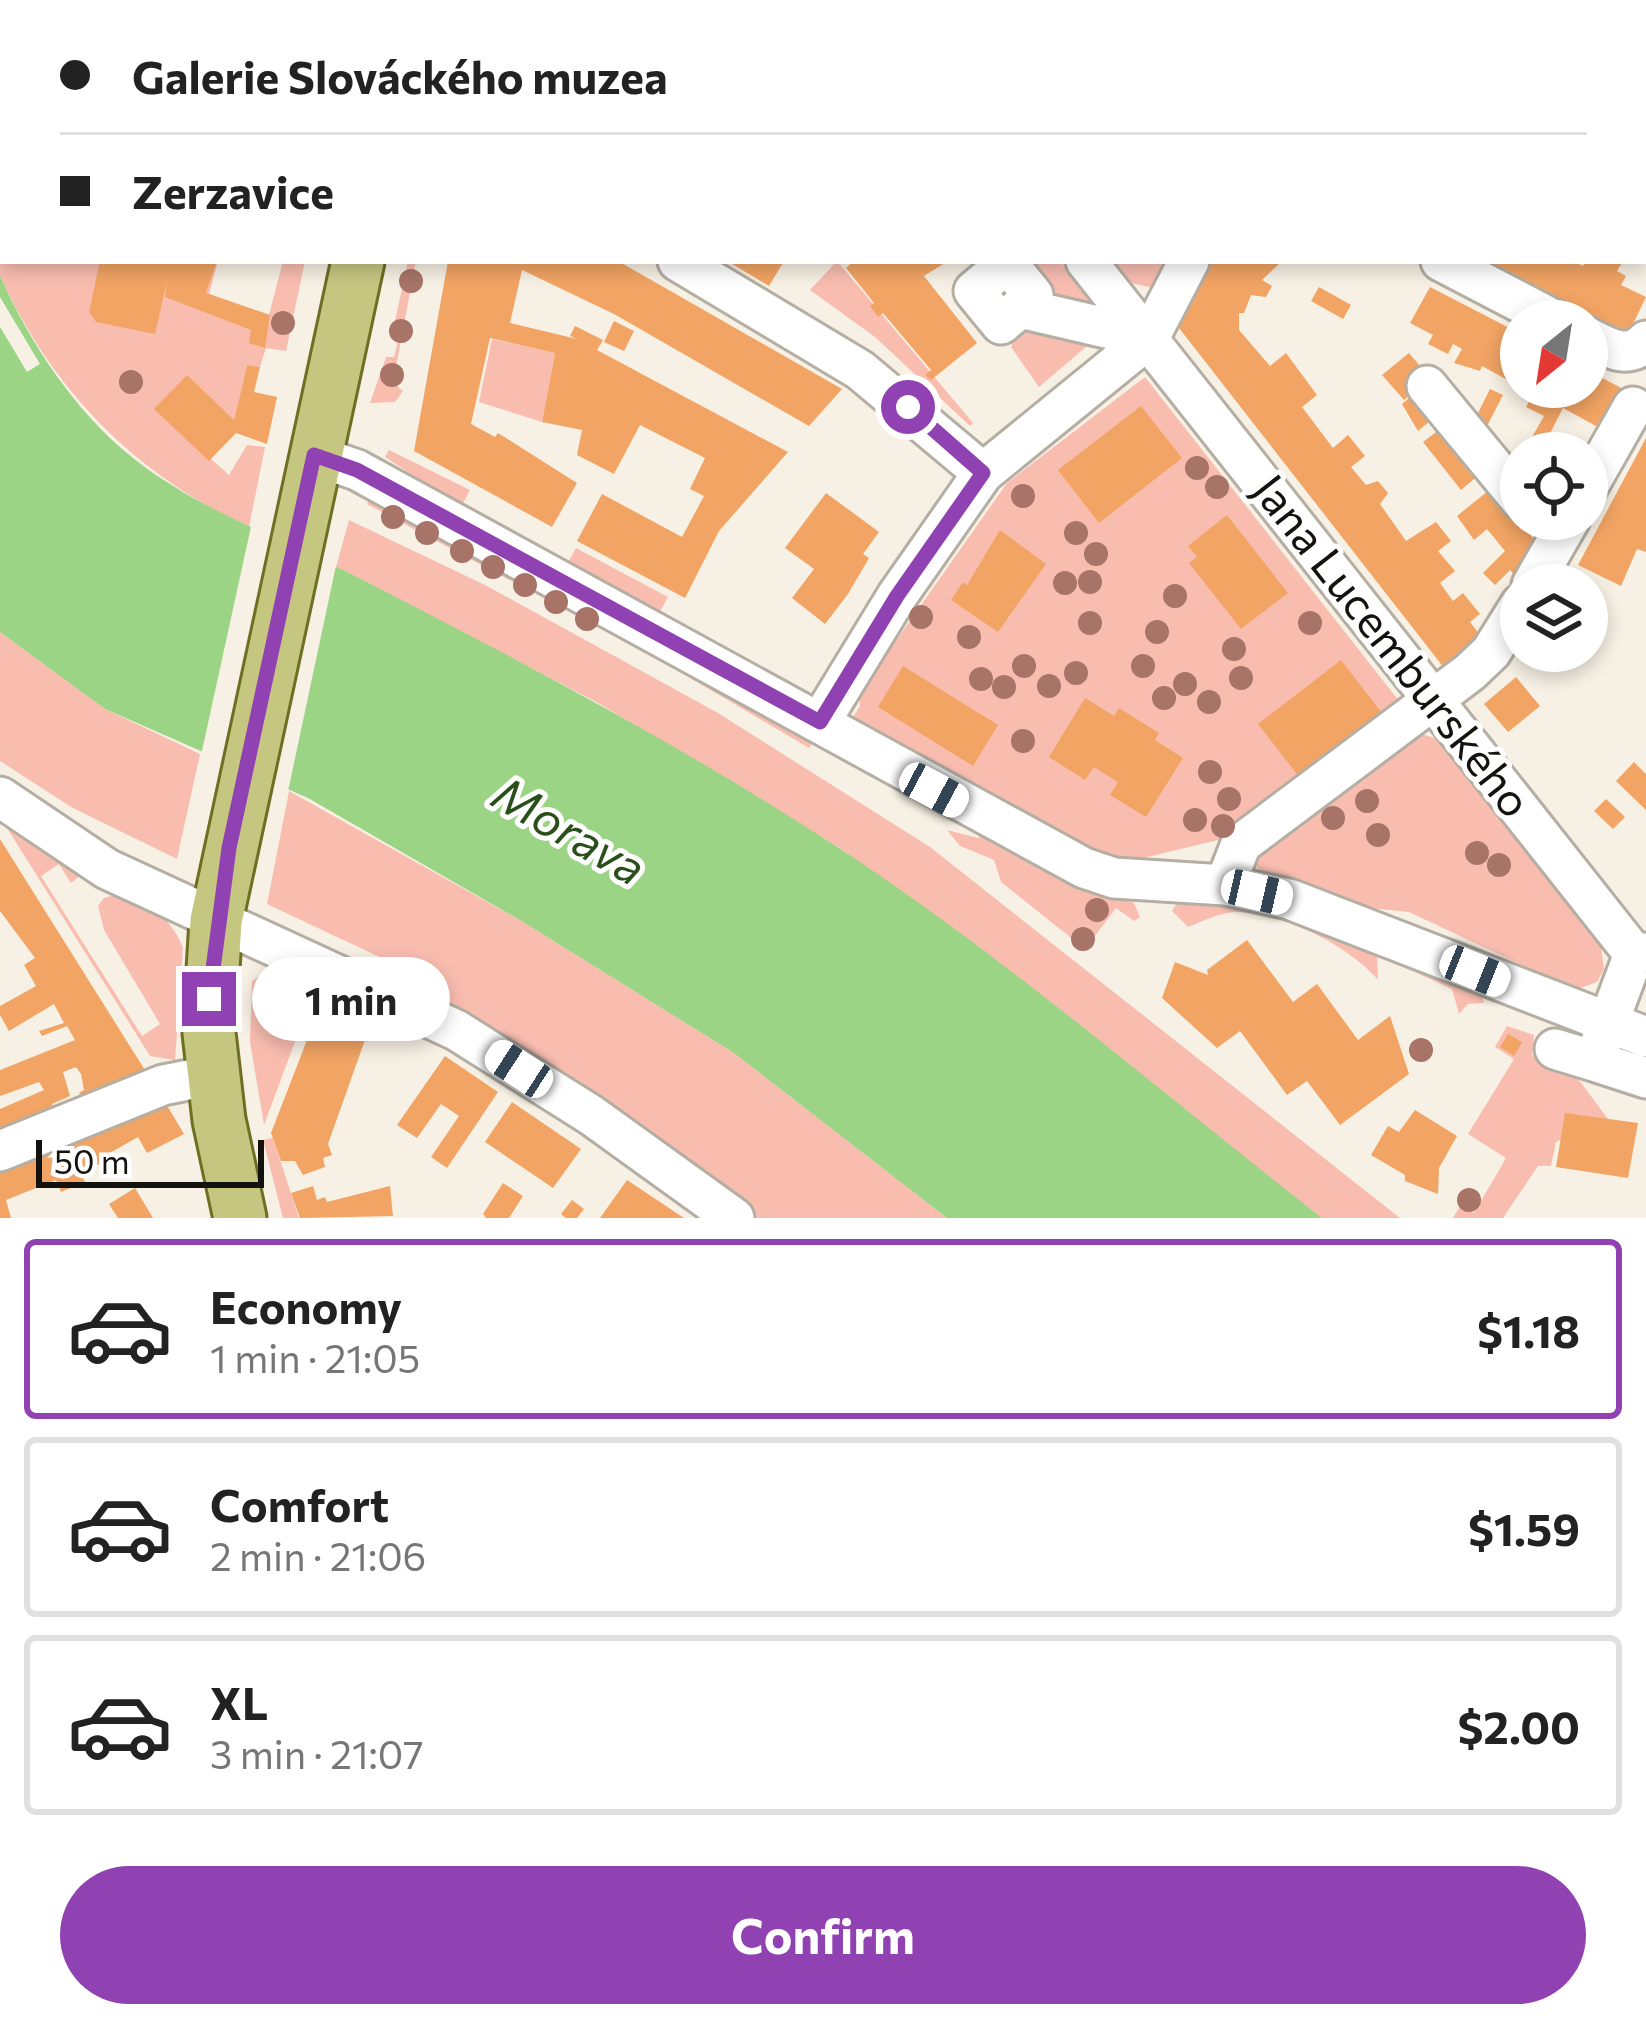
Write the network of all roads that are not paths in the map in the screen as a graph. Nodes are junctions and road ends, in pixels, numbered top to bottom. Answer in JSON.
{"nodes":[{"id":1,"x":357,"y":264,"type":"edge"},
{"id":2,"x":683,"y":264,"type":"edge"},
{"id":3,"x":1088,"y":264,"type":"edge"},
{"id":4,"x":1187,"y":264,"type":"edge"},
{"id":5,"x":1447,"y":264,"type":"edge"},
{"id":6,"x":1516,"y":300,"type":"edge"},
{"id":7,"x":1020,"y":308,"type":"dead end"},
{"id":8,"x":1148,"y":338,"type":"junction"},
{"id":9,"x":1640,"y":346,"type":"edge"},
{"id":10,"x":1608,"y":348,"type":"edge"},
{"id":11,"x":1426,"y":386,"type":"dead end"},
{"id":12,"x":1634,"y":407,"type":"dead end"},
{"id":13,"x":1608,"y":452,"type":"edge"},
{"id":14,"x":314,"y":455,"type":"junction"},
{"id":15,"x":983,"y":473,"type":"junction"},
{"id":16,"x":1500,"y":475,"type":"edge"},
{"id":17,"x":1500,"y":638,"type":"edge"},
{"id":18,"x":1436,"y":698,"type":"junction"},
{"id":19,"x":820,"y":722,"type":"junction"},
{"id":20,"x":0,"y":797,"type":"edge"},
{"id":21,"x":1225,"y":885,"type":"junction"},
{"id":22,"x":216,"y":921,"type":"junction"},
{"id":23,"x":1640,"y":954,"type":"edge"},
{"id":24,"x":1608,"y":1022,"type":"junction"},
{"id":25,"x":1646,"y":1037,"type":"edge"},
{"id":26,"x":1556,"y":1049,"type":"dead end"},
{"id":27,"x":1594,"y":1061,"type":"junction"},
{"id":28,"x":213,"y":1075,"type":"junction"},
{"id":29,"x":1646,"y":1078,"type":"edge"},
{"id":30,"x":0,"y":1151,"type":"edge"},
{"id":31,"x":726,"y":1216,"type":"edge"},
{"id":32,"x":240,"y":1218,"type":"edge"}],
"edges":[{"from":1,"to":14,"type":"main road"},
{"from":2,"to":15,"type":"street"},
{"from":3,"to":8,"type":"street","name":"Jana Lucemburského"},
{"from":4,"to":8,"type":"street"},
{"from":5,"to":6,"type":"street"},
{"from":7,"to":8,"type":"street"},
{"from":8,"to":15,"type":"street"},
{"from":8,"to":18,"type":"street","name":"Jana Lucemburského"},
{"from":9,"to":10,"type":"street"},
{"from":11,"to":16,"type":"street"},
{"from":12,"to":13,"type":"street"},
{"from":14,"to":19,"type":"street"},
{"from":14,"to":22,"type":"main road"},
{"from":15,"to":19,"type":"street"},
{"from":17,"to":18,"type":"street"},
{"from":18,"to":21,"type":"street"},
{"from":18,"to":23,"type":"street","name":"Jana Lucemburského"},
{"from":19,"to":21,"type":"street"},
{"from":20,"to":22,"type":"street"},
{"from":21,"to":24,"type":"street"},
{"from":22,"to":28,"type":"main road"},
{"from":22,"to":31,"type":"street"},
{"from":23,"to":24,"type":"street"},
{"from":24,"to":25,"type":"street"},
{"from":24,"to":27,"type":"street"},
{"from":26,"to":27,"type":"street"},
{"from":27,"to":29,"type":"street"},
{"from":28,"to":30,"type":"street"},
{"from":28,"to":32,"type":"main road"}]}
